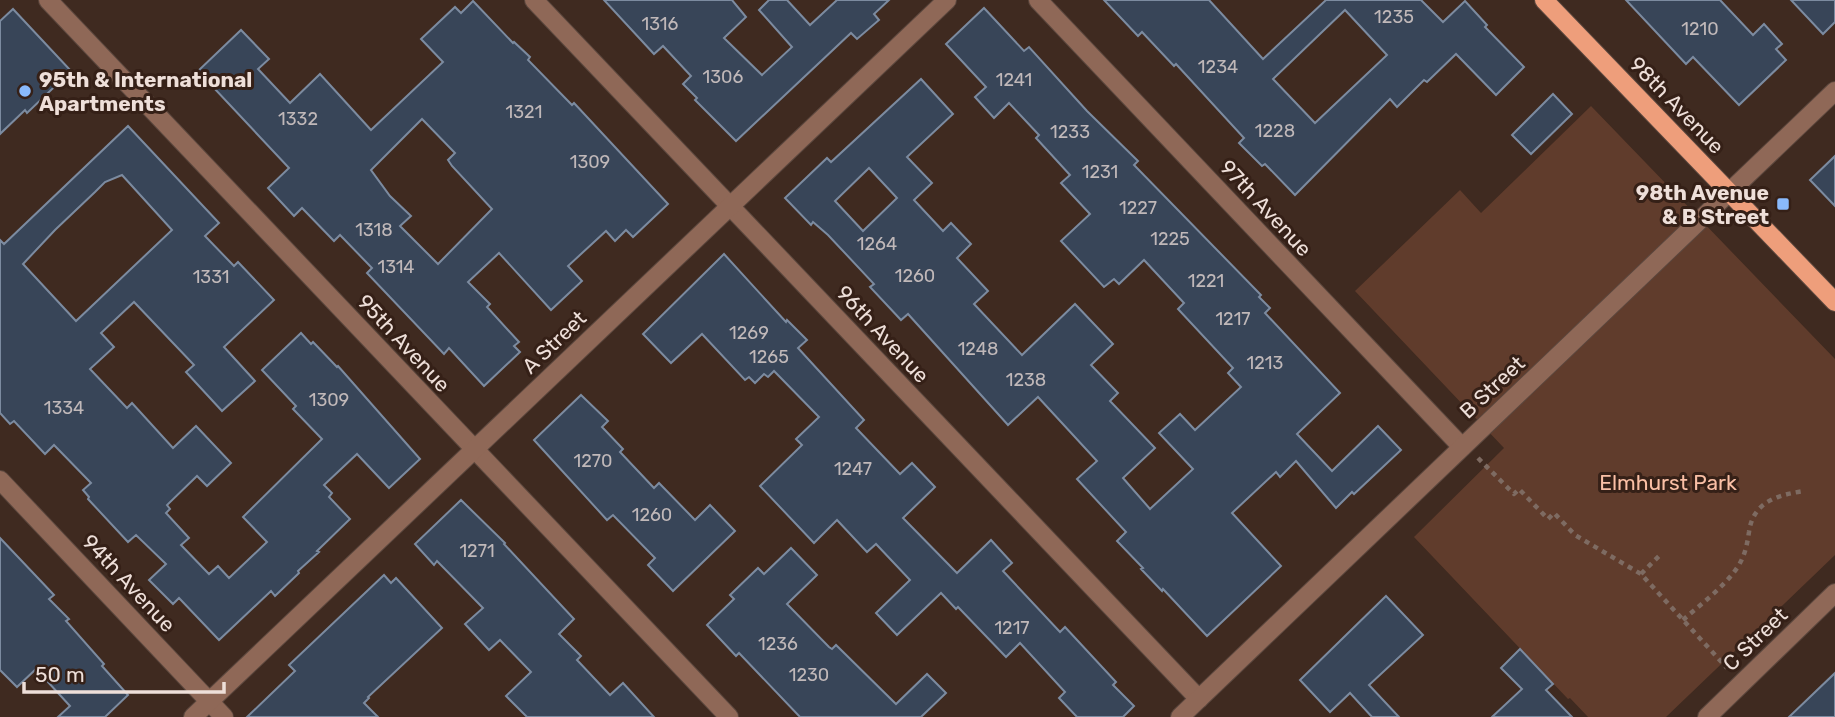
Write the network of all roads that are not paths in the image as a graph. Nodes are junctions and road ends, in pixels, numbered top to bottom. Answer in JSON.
{"nodes":[{"id":1,"x":48,"y":0,"type":"edge"},
{"id":2,"x":534,"y":0,"type":"edge"},
{"id":3,"x":947,"y":0,"type":"edge"},
{"id":4,"x":1038,"y":0,"type":"edge"},
{"id":5,"x":1545,"y":0,"type":"edge"},
{"id":6,"x":1835,"y":91,"type":"edge"},
{"id":7,"x":1729,"y":193,"type":"junction"},
{"id":8,"x":730,"y":205,"type":"junction"},
{"id":9,"x":1835,"y":303,"type":"edge"},
{"id":10,"x":1462,"y":447,"type":"junction"},
{"id":11,"x":475,"y":450,"type":"junction"},
{"id":12,"x":0,"y":480,"type":"edge"},
{"id":13,"x":1835,"y":593,"type":"edge"},
{"id":14,"x":1199,"y":699,"type":"junction"},
{"id":15,"x":209,"y":701,"type":"junction"},
{"id":16,"x":193,"y":717,"type":"edge"},
{"id":17,"x":224,"y":717,"type":"edge"},
{"id":18,"x":729,"y":717,"type":"edge"},
{"id":19,"x":1180,"y":717,"type":"edge"},
{"id":20,"x":1707,"y":717,"type":"edge"}],
"edges":[{"from":1,"to":11,"type":"street","name":"95th Avenue"},
{"from":2,"to":8,"type":"street","name":"96th Avenue"},
{"from":3,"to":8,"type":"street","name":"A Street"},
{"from":4,"to":10,"type":"street","name":"97th Avenue"},
{"from":5,"to":7,"type":"main road","name":"98th Avenue"},
{"from":6,"to":7,"type":"street","name":"B Street"},
{"from":7,"to":9,"type":"main road","name":"98th Avenue"},
{"from":7,"to":10,"type":"street","name":"B Street"},
{"from":8,"to":11,"type":"street","name":"A Street"},
{"from":8,"to":14,"type":"street","name":"96th Avenue"},
{"from":10,"to":14,"type":"street","name":"B Street"},
{"from":11,"to":15,"type":"street","name":"A Street"},
{"from":11,"to":18,"type":"street","name":"95th Avenue"},
{"from":12,"to":15,"type":"street","name":"94th Avenue"},
{"from":13,"to":20,"type":"street","name":"C Street"},
{"from":14,"to":19,"type":"street","name":"B Street"},
{"from":15,"to":16,"type":"street","name":"A Street"},
{"from":15,"to":17,"type":"street","name":"94th Avenue"}]}
